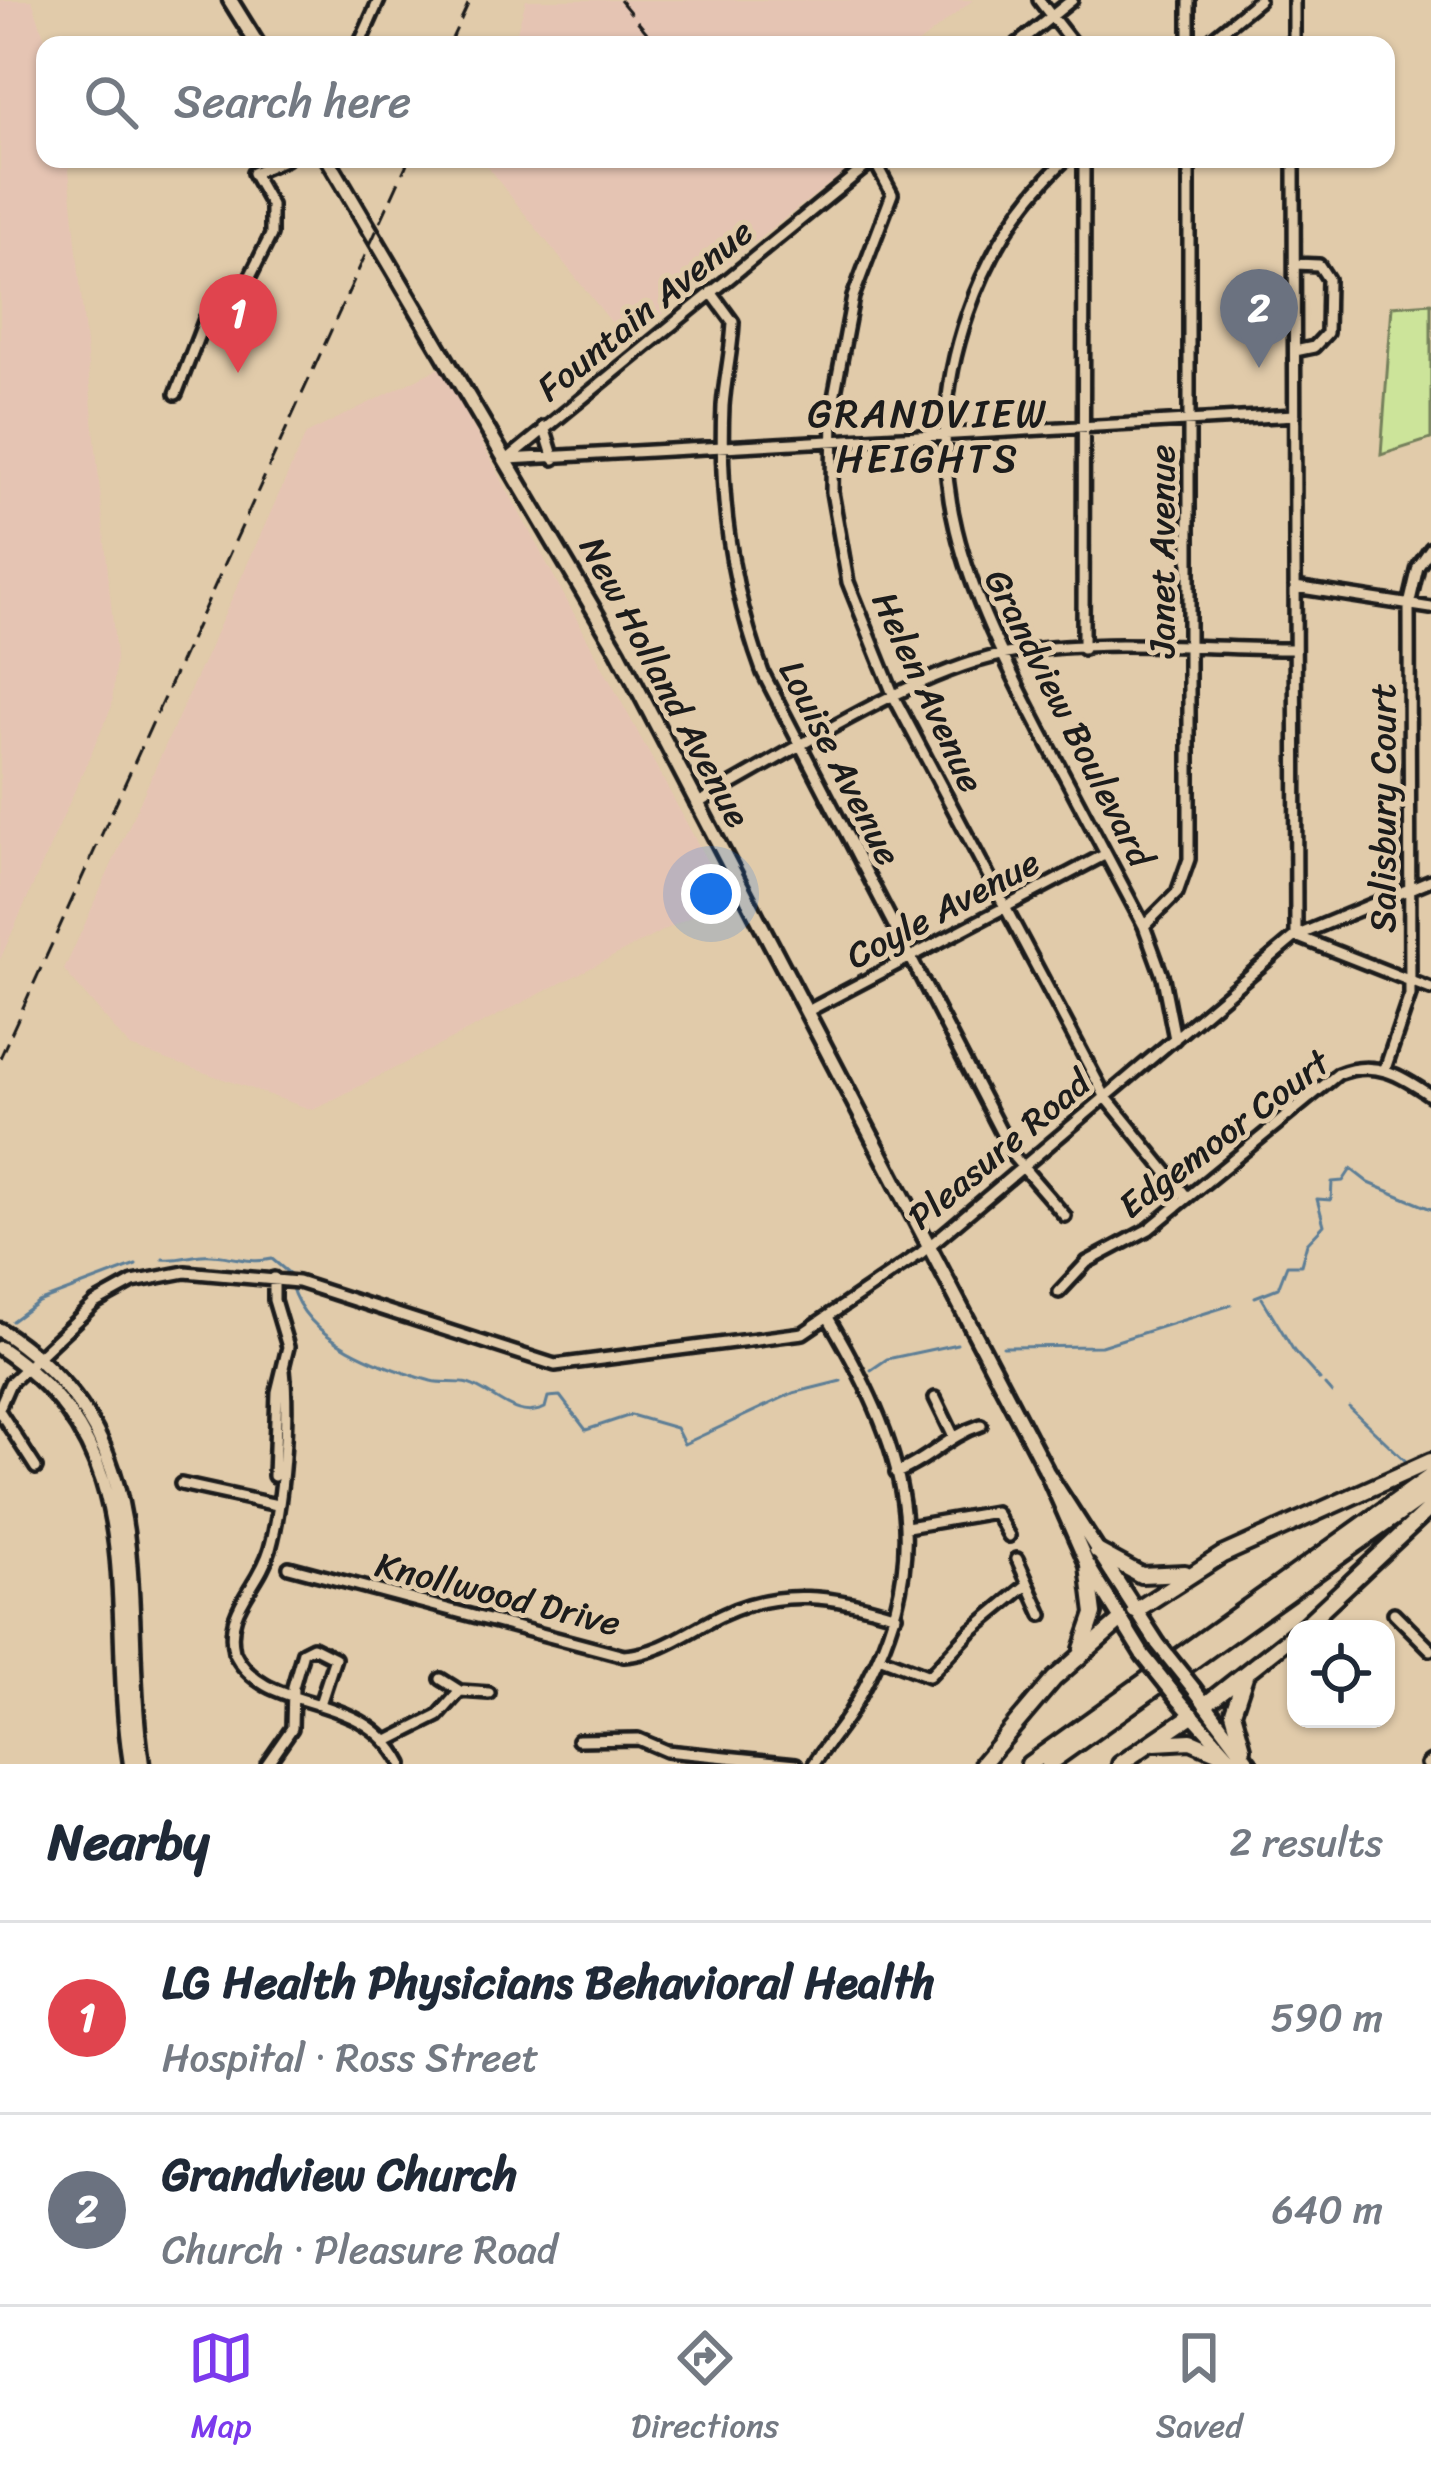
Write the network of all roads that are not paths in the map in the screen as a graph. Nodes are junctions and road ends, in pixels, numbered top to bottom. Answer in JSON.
{"nodes":[{"id":1,"x":230,"y":0,"type":"edge"},
{"id":2,"x":379,"y":0,"type":"edge"},
{"id":3,"x":1039,"y":0,"type":"edge"},
{"id":4,"x":1072,"y":0,"type":"edge"},
{"id":5,"x":1189,"y":0,"type":"edge"},
{"id":6,"x":1259,"y":0,"type":"edge"},
{"id":7,"x":1294,"y":0,"type":"edge"},
{"id":8,"x":1052,"y":16,"type":"junction"},
{"id":9,"x":252,"y":36,"type":"edge"},
{"id":10,"x":362,"y":36,"type":"edge"},
{"id":11,"x":1027,"y":36,"type":"edge"},
{"id":12,"x":1067,"y":36,"type":"edge"},
{"id":13,"x":1189,"y":36,"type":"edge"},
{"id":14,"x":1215,"y":36,"type":"edge"},
{"id":15,"x":1294,"y":36,"type":"edge"},
{"id":16,"x":261,"y":168,"type":"edge"},
{"id":17,"x":333,"y":168,"type":"edge"},
{"id":18,"x":863,"y":168,"type":"edge"},
{"id":19,"x":879,"y":168,"type":"edge"},
{"id":20,"x":1058,"y":168,"type":"edge"},
{"id":21,"x":1084,"y":168,"type":"edge"},
{"id":22,"x":1189,"y":168,"type":"edge"},
{"id":23,"x":1294,"y":168,"type":"edge"},
{"id":24,"x":1294,"y":264,"type":"junction"},
{"id":25,"x":711,"y":292,"type":"junction"},
{"id":26,"x":1295,"y":351,"type":"junction"},
{"id":27,"x":176,"y":394,"type":"dead end"},
{"id":28,"x":1295,"y":415,"type":"junction"},
{"id":29,"x":1189,"y":421,"type":"junction"},
{"id":30,"x":544,"y":427,"type":"junction"},
{"id":31,"x":1084,"y":427,"type":"junction"},
{"id":32,"x":945,"y":436,"type":"junction"},
{"id":33,"x":831,"y":442,"type":"junction"},
{"id":34,"x":722,"y":449,"type":"junction"},
{"id":35,"x":508,"y":459,"type":"junction"},
{"id":36,"x":554,"y":459,"type":"junction"},
{"id":37,"x":1431,"y":548,"type":"edge"},
{"id":38,"x":1295,"y":587,"type":"junction"},
{"id":39,"x":1409,"y":604,"type":"junction"},
{"id":40,"x":1431,"y":608,"type":"edge"},
{"id":41,"x":1083,"y":649,"type":"junction"},
{"id":42,"x":1189,"y":649,"type":"junction"},
{"id":43,"x":1295,"y":649,"type":"junction"},
{"id":44,"x":1002,"y":655,"type":"junction"},
{"id":45,"x":895,"y":699,"type":"junction"},
{"id":46,"x":800,"y":749,"type":"junction"},
{"id":47,"x":696,"y":804,"type":"junction"},
{"id":48,"x":1106,"y":854,"type":"junction"},
{"id":49,"x":1431,"y":880,"type":"edge"},
{"id":50,"x":1410,"y":888,"type":"junction"},
{"id":51,"x":1004,"y":908,"type":"junction"},
{"id":52,"x":1144,"y":926,"type":"junction"},
{"id":53,"x":1296,"y":936,"type":"junction"},
{"id":54,"x":909,"y":958,"type":"junction"},
{"id":55,"x":1411,"y":981,"type":"junction"},
{"id":56,"x":1431,"y":989,"type":"edge"},
{"id":57,"x":806,"y":1012,"type":"junction"},
{"id":58,"x":1175,"y":1039,"type":"junction"},
{"id":59,"x":1385,"y":1069,"type":"junction"},
{"id":60,"x":1105,"y":1096,"type":"junction"},
{"id":61,"x":1431,"y":1096,"type":"edge"},
{"id":62,"x":1021,"y":1166,"type":"junction"},
{"id":63,"x":1187,"y":1197,"type":"junction"},
{"id":64,"x":1065,"y":1216,"type":"dead end"},
{"id":65,"x":928,"y":1244,"type":"junction"},
{"id":66,"x":274,"y":1278,"type":"junction"},
{"id":67,"x":1059,"y":1292,"type":"dead end"},
{"id":68,"x":829,"y":1319,"type":"junction"},
{"id":69,"x":0,"y":1330,"type":"edge"},
{"id":70,"x":0,"y":1348,"type":"edge"},
{"id":71,"x":32,"y":1362,"type":"junction"},
{"id":72,"x":935,"y":1398,"type":"dead end"},
{"id":73,"x":0,"y":1409,"type":"edge"},
{"id":74,"x":980,"y":1425,"type":"dead end"},
{"id":75,"x":953,"y":1435,"type":"junction"},
{"id":76,"x":36,"y":1468,"type":"dead end"},
{"id":77,"x":1045,"y":1468,"type":"junction"},
{"id":78,"x":896,"y":1473,"type":"junction"},
{"id":79,"x":1425,"y":1475,"type":"edge"},
{"id":80,"x":181,"y":1484,"type":"dead end"},
{"id":81,"x":277,"y":1505,"type":"junction"},
{"id":82,"x":1431,"y":1507,"type":"edge"},
{"id":83,"x":907,"y":1527,"type":"junction"},
{"id":84,"x":1009,"y":1536,"type":"dead end"},
{"id":85,"x":1097,"y":1551,"type":"junction"},
{"id":86,"x":1017,"y":1559,"type":"dead end"},
{"id":87,"x":1088,"y":1566,"type":"junction"},
{"id":88,"x":289,"y":1567,"type":"dead end"},
{"id":89,"x":1195,"y":1569,"type":"junction"},
{"id":90,"x":1028,"y":1584,"type":"junction"},
{"id":91,"x":1135,"y":1611,"type":"junction"},
{"id":92,"x":1394,"y":1613,"type":"dead end"},
{"id":93,"x":896,"y":1615,"type":"junction"},
{"id":94,"x":1042,"y":1615,"type":"dead end"},
{"id":95,"x":1310,"y":1620,"type":"edge"},
{"id":96,"x":1120,"y":1622,"type":"junction"},
{"id":97,"x":1287,"y":1640,"type":"edge"},
{"id":98,"x":1431,"y":1650,"type":"edge"},
{"id":99,"x":1078,"y":1656,"type":"junction"},
{"id":100,"x":879,"y":1658,"type":"junction"},
{"id":101,"x":1248,"y":1672,"type":"junction"},
{"id":102,"x":441,"y":1679,"type":"dead end"},
{"id":103,"x":460,"y":1691,"type":"junction"},
{"id":104,"x":489,"y":1693,"type":"dead end"},
{"id":105,"x":292,"y":1695,"type":"junction"},
{"id":106,"x":320,"y":1704,"type":"junction"},
{"id":107,"x":1206,"y":1704,"type":"junction"},
{"id":108,"x":1192,"y":1714,"type":"junction"},
{"id":109,"x":578,"y":1740,"type":"dead end"},
{"id":110,"x":388,"y":1741,"type":"junction"},
{"id":111,"x":1150,"y":1744,"type":"junction"},
{"id":112,"x":666,"y":1751,"type":"junction"},
{"id":113,"x":1241,"y":1758,"type":"edge"},
{"id":114,"x":130,"y":1764,"type":"edge"},
{"id":115,"x":142,"y":1764,"type":"edge"},
{"id":116,"x":267,"y":1764,"type":"edge"},
{"id":117,"x":402,"y":1764,"type":"edge"},
{"id":118,"x":659,"y":1764,"type":"edge"},
{"id":119,"x":796,"y":1764,"type":"edge"},
{"id":120,"x":814,"y":1764,"type":"edge"},
{"id":121,"x":982,"y":1764,"type":"edge"},
{"id":122,"x":1029,"y":1764,"type":"edge"},
{"id":123,"x":1048,"y":1764,"type":"edge"},
{"id":124,"x":1120,"y":1764,"type":"edge"}],
"edges":[{"from":1,"to":9,"type":"main road"},
{"from":2,"to":10,"type":"street"},
{"from":3,"to":8,"type":"street"},
{"from":4,"to":8,"type":"street"},
{"from":5,"to":13,"type":"street"},
{"from":6,"to":14,"type":"street"},
{"from":7,"to":15,"type":"street"},
{"from":8,"to":11,"type":"street"},
{"from":8,"to":12,"type":"street"},
{"from":16,"to":27,"type":"street"},
{"from":17,"to":35,"type":"main road","name":"New Holland Avenue"},
{"from":18,"to":25,"type":"street","name":"Fountain Avenue"},
{"from":19,"to":33,"type":"street","name":"Helen Avenue"},
{"from":20,"to":32,"type":"street","name":"Grandview Boulevard"},
{"from":21,"to":31,"type":"street"},
{"from":22,"to":29,"type":"street","name":"Janet Avenue"},
{"from":23,"to":24,"type":"street"},
{"from":24,"to":26,"type":"street"},
{"from":24,"to":26,"type":"street"},
{"from":25,"to":30,"type":"street","name":"Fountain Avenue"},
{"from":25,"to":34,"type":"street","name":"Louise Avenue"},
{"from":26,"to":28,"type":"street"},
{"from":28,"to":29,"type":"street"},
{"from":28,"to":38,"type":"street"},
{"from":29,"to":31,"type":"street"},
{"from":29,"to":42,"type":"street","name":"Janet Avenue"},
{"from":30,"to":35,"type":"street","name":"Fountain Avenue"},
{"from":30,"to":36,"type":"street"},
{"from":31,"to":32,"type":"street"},
{"from":31,"to":41,"type":"street"},
{"from":32,"to":33,"type":"street"},
{"from":32,"to":44,"type":"street","name":"Grandview Boulevard"},
{"from":33,"to":34,"type":"street"},
{"from":33,"to":45,"type":"street","name":"Helen Avenue"},
{"from":34,"to":36,"type":"street"},
{"from":34,"to":46,"type":"street","name":"Louise Avenue"},
{"from":35,"to":36,"type":"street"},
{"from":35,"to":47,"type":"main road","name":"New Holland Avenue"},
{"from":37,"to":39,"type":"street","name":"Salisbury Court"},
{"from":38,"to":39,"type":"street"},
{"from":38,"to":43,"type":"street"},
{"from":39,"to":40,"type":"street"},
{"from":39,"to":50,"type":"street","name":"Salisbury Court"},
{"from":41,"to":42,"type":"street"},
{"from":41,"to":44,"type":"street"},
{"from":42,"to":43,"type":"street"},
{"from":42,"to":52,"type":"street","name":"Janet Avenue"},
{"from":43,"to":53,"type":"street"},
{"from":44,"to":45,"type":"street"},
{"from":44,"to":48,"type":"street","name":"Grandview Boulevard"},
{"from":45,"to":46,"type":"street"},
{"from":45,"to":51,"type":"street","name":"Helen Avenue"},
{"from":46,"to":47,"type":"street"},
{"from":46,"to":54,"type":"street","name":"Louise Avenue"},
{"from":47,"to":57,"type":"main road","name":"New Holland Avenue"},
{"from":48,"to":51,"type":"street","name":"Coyle Avenue"},
{"from":48,"to":52,"type":"street","name":"Grandview Boulevard"},
{"from":49,"to":50,"type":"street","name":"Pleasure Road"},
{"from":50,"to":53,"type":"street","name":"Pleasure Road"},
{"from":50,"to":55,"type":"street","name":"Salisbury Court"},
{"from":51,"to":54,"type":"street","name":"Coyle Avenue"},
{"from":51,"to":60,"type":"street","name":"Helen Avenue"},
{"from":52,"to":58,"type":"street","name":"Grandview Boulevard"},
{"from":53,"to":55,"type":"street"},
{"from":53,"to":58,"type":"street","name":"Pleasure Road"},
{"from":54,"to":57,"type":"street","name":"Coyle Avenue"},
{"from":54,"to":62,"type":"street","name":"Louise Avenue"},
{"from":55,"to":56,"type":"street"},
{"from":55,"to":59,"type":"street","name":"Salisbury Court"},
{"from":57,"to":65,"type":"main road","name":"New Holland Avenue"},
{"from":58,"to":60,"type":"street","name":"Pleasure Road"},
{"from":59,"to":61,"type":"street","name":"Edgemoor Court"},
{"from":59,"to":63,"type":"street","name":"Edgemoor Court"},
{"from":60,"to":62,"type":"street","name":"Pleasure Road"},
{"from":60,"to":63,"type":"street","name":"Helen Avenue"},
{"from":62,"to":64,"type":"street","name":"Louise Avenue"},
{"from":62,"to":65,"type":"street","name":"Pleasure Road"},
{"from":63,"to":67,"type":"street","name":"Edgemoor Court"},
{"from":65,"to":68,"type":"street","name":"Pleasure Road"},
{"from":65,"to":77,"type":"main road","name":"New Holland Avenue"},
{"from":66,"to":68,"type":"street","name":"Pleasure Road"},
{"from":66,"to":71,"type":"street","name":"Pleasure Road"},
{"from":66,"to":81,"type":"street"},
{"from":68,"to":78,"type":"street"},
{"from":69,"to":71,"type":"main road"},
{"from":70,"to":71,"type":"main road"},
{"from":71,"to":73,"type":"street","name":"Pleasure Road"},
{"from":71,"to":114,"type":"main road"},
{"from":71,"to":115,"type":"main road"},
{"from":72,"to":75,"type":"street"},
{"from":73,"to":76,"type":"street","name":"Pleasure Road"},
{"from":74,"to":75,"type":"street"},
{"from":75,"to":78,"type":"street"},
{"from":77,"to":85,"type":"main road"},
{"from":77,"to":87,"type":"main road"},
{"from":78,"to":83,"type":"street"},
{"from":79,"to":89,"type":"highway"},
{"from":79,"to":122,"type":"highway"},
{"from":79,"to":123,"type":"highway"},
{"from":80,"to":81,"type":"street"},
{"from":81,"to":105,"type":"street"},
{"from":82,"to":95,"type":"highway"},
{"from":83,"to":84,"type":"street"},
{"from":83,"to":93,"type":"street"},
{"from":85,"to":89,"type":"highway"},
{"from":85,"to":91,"type":"main road"},
{"from":86,"to":90,"type":"street"},
{"from":87,"to":96,"type":"main road"},
{"from":87,"to":99,"type":"highway"},
{"from":88,"to":93,"type":"street","name":"Knollwood Drive"},
{"from":89,"to":91,"type":"highway"},
{"from":90,"to":94,"type":"street"},
{"from":90,"to":100,"type":"street"},
{"from":91,"to":96,"type":"main road"},
{"from":91,"to":107,"type":"main road","bridge":true},
{"from":92,"to":98,"type":"street"},
{"from":93,"to":100,"type":"street"},
{"from":96,"to":99,"type":"highway"},
{"from":96,"to":108,"type":"main road","bridge":true},
{"from":97,"to":101,"type":"highway"},
{"from":99,"to":121,"type":"highway"},
{"from":100,"to":120,"type":"street"},
{"from":101,"to":107,"type":"highway"},
{"from":101,"to":113,"type":"highway"},
{"from":102,"to":103,"type":"street"},
{"from":103,"to":104,"type":"street"},
{"from":103,"to":110,"type":"street"},
{"from":105,"to":106,"type":"street"},
{"from":105,"to":106,"type":"street"},
{"from":105,"to":116,"type":"street"},
{"from":106,"to":110,"type":"street"},
{"from":107,"to":108,"type":"main road"},
{"from":107,"to":113,"type":"main road"},
{"from":108,"to":111,"type":"highway"},
{"from":108,"to":113,"type":"main road"},
{"from":109,"to":112,"type":"street"},
{"from":110,"to":117,"type":"street"},
{"from":111,"to":113,"type":"highway"},
{"from":111,"to":124,"type":"highway"},
{"from":112,"to":118,"type":"street"},
{"from":112,"to":119,"type":"street"}]}
